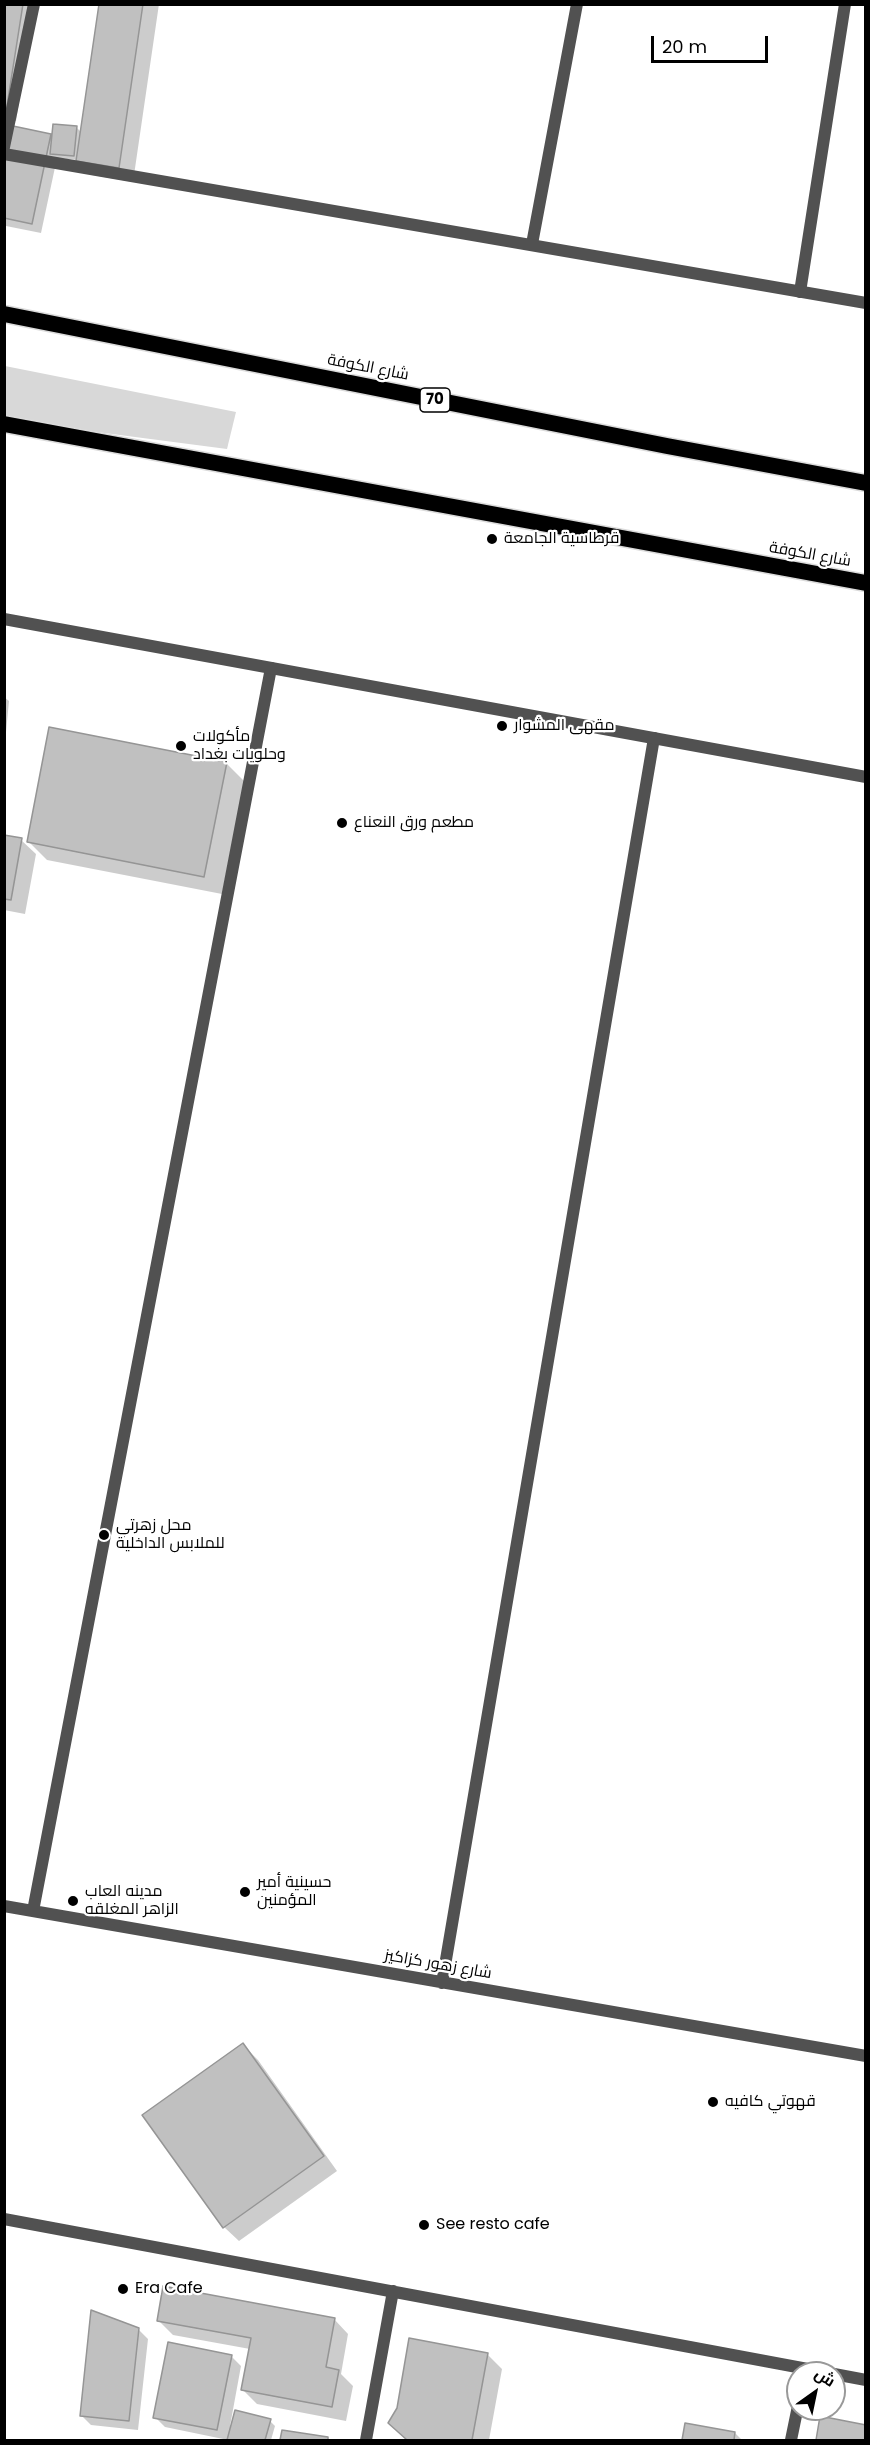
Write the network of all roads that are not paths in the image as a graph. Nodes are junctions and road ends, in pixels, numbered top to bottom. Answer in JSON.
{"nodes":[{"id":1,"x":34,"y":4,"type":"edge"},
{"id":2,"x":576,"y":4,"type":"edge"},
{"id":3,"x":845,"y":4,"type":"edge"},
{"id":4,"x":4,"y":147,"type":"edge"},
{"id":5,"x":4,"y":154,"type":"edge"},
{"id":6,"x":532,"y":244,"type":"junction"},
{"id":7,"x":800,"y":292,"type":"junction"},
{"id":8,"x":866,"y":303,"type":"edge"},
{"id":9,"x":4,"y":314,"type":"edge"},
{"id":10,"x":4,"y":424,"type":"edge"},
{"id":11,"x":866,"y":483,"type":"edge"},
{"id":12,"x":866,"y":583,"type":"edge"},
{"id":13,"x":4,"y":619,"type":"edge"},
{"id":14,"x":271,"y":668,"type":"junction"},
{"id":15,"x":654,"y":738,"type":"junction"},
{"id":16,"x":866,"y":777,"type":"edge"},
{"id":17,"x":4,"y":1906,"type":"edge"},
{"id":18,"x":33,"y":1911,"type":"junction"},
{"id":19,"x":442,"y":1983,"type":"junction"},
{"id":20,"x":866,"y":2056,"type":"edge"},
{"id":21,"x":4,"y":2219,"type":"edge"},
{"id":22,"x":393,"y":2291,"type":"junction"},
{"id":23,"x":786,"y":2367,"type":"edge"},
{"id":24,"x":846,"y":2376,"type":"edge"},
{"id":25,"x":866,"y":2380,"type":"edge"},
{"id":26,"x":795,"y":2421,"type":"edge"},
{"id":27,"x":366,"y":2440,"type":"edge"},
{"id":28,"x":791,"y":2440,"type":"edge"}],
"edges":[{"from":1,"to":4,"type":"street"},
{"from":2,"to":6,"type":"street"},
{"from":3,"to":7,"type":"street"},
{"from":5,"to":6,"type":"street"},
{"from":6,"to":7,"type":"street"},
{"from":7,"to":8,"type":"street"},
{"from":9,"to":11,"type":"highway","name":"شارع الكوفة","number":"70"},
{"from":10,"to":12,"type":"highway","name":"شارع الكوفة"},
{"from":13,"to":14,"type":"street"},
{"from":14,"to":15,"type":"street"},
{"from":14,"to":18,"type":"street"},
{"from":15,"to":16,"type":"street"},
{"from":15,"to":19,"type":"street"},
{"from":17,"to":18,"type":"street","name":"شارع زهور كزاكيز"},
{"from":18,"to":19,"type":"street","name":"شارع زهور كزاكيز"},
{"from":19,"to":20,"type":"street","name":"شارع زهور كزاكيز"},
{"from":21,"to":22,"type":"street"},
{"from":22,"to":23,"type":"street"},
{"from":22,"to":27,"type":"street"},
{"from":24,"to":25,"type":"street"},
{"from":26,"to":28,"type":"street"}]}
